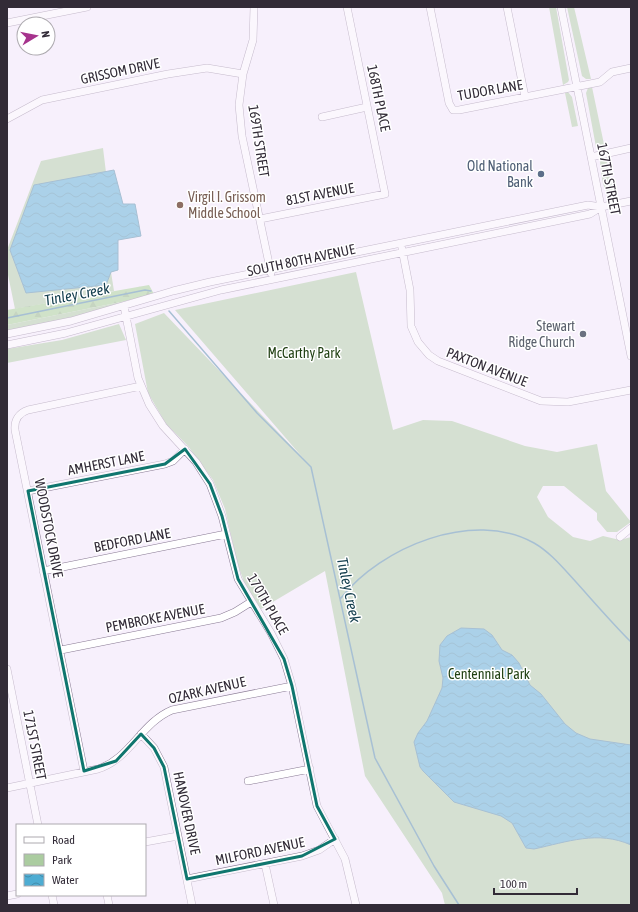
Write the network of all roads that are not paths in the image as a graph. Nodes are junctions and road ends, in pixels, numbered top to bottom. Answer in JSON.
{"nodes":[{"id":1,"x":87,"y":7,"type":"edge"},
{"id":2,"x":254,"y":7,"type":"edge"},
{"id":3,"x":347,"y":7,"type":"edge"},
{"id":4,"x":430,"y":7,"type":"edge"},
{"id":5,"x":507,"y":7,"type":"edge"},
{"id":6,"x":561,"y":7,"type":"edge"},
{"id":7,"x":7,"y":23,"type":"edge"},
{"id":8,"x":631,"y":68,"type":"edge"},
{"id":9,"x":243,"y":74,"type":"junction"},
{"id":10,"x":577,"y":87,"type":"junction"},
{"id":11,"x":525,"y":97,"type":"junction"},
{"id":12,"x":368,"y":107,"type":"junction"},
{"id":13,"x":322,"y":117,"type":"dead end"},
{"id":14,"x":7,"y":119,"type":"edge"},
{"id":15,"x":631,"y":148,"type":"edge"},
{"id":16,"x":591,"y":157,"type":"junction"},
{"id":17,"x":384,"y":194,"type":"joint"},
{"id":18,"x":631,"y":201,"type":"edge"},
{"id":19,"x":601,"y":206,"type":"junction"},
{"id":20,"x":260,"y":219,"type":"junction"},
{"id":21,"x":401,"y":243,"type":"junction"},
{"id":22,"x":403,"y":253,"type":"junction"},
{"id":23,"x":271,"y":269,"type":"junction"},
{"id":24,"x":273,"y":279,"type":"junction"},
{"id":25,"x":124,"y":306,"type":"junction"},
{"id":26,"x":126,"y":316,"type":"junction"},
{"id":27,"x":7,"y":334,"type":"edge"},
{"id":28,"x":629,"y":340,"type":"edge"},
{"id":29,"x":7,"y":345,"type":"edge"},
{"id":30,"x":631,"y":356,"type":"edge"},
{"id":31,"x":141,"y":386,"type":"junction"},
{"id":32,"x":631,"y":390,"type":"edge"},
{"id":33,"x":185,"y":449,"type":"junction"},
{"id":34,"x":28,"y":491,"type":"junction"},
{"id":35,"x":631,"y":528,"type":"edge"},
{"id":36,"x":226,"y":534,"type":"junction"},
{"id":37,"x":620,"y":537,"type":"dead end"},
{"id":38,"x":44,"y":571,"type":"junction"},
{"id":39,"x":250,"y":602,"type":"junction"},
{"id":40,"x":60,"y":650,"type":"junction"},
{"id":41,"x":7,"y":669,"type":"edge"},
{"id":42,"x":292,"y":686,"type":"junction"},
{"id":43,"x":141,"y":734,"type":"junction"},
{"id":44,"x":310,"y":769,"type":"junction"},
{"id":45,"x":84,"y":771,"type":"junction"},
{"id":46,"x":248,"y":781,"type":"dead end"},
{"id":47,"x":30,"y":783,"type":"junction"},
{"id":48,"x":7,"y":788,"type":"edge"},
{"id":49,"x":38,"y":824,"type":"edge"},
{"id":50,"x":178,"y":836,"type":"junction"},
{"id":51,"x":335,"y":839,"type":"junction"},
{"id":52,"x":146,"y":842,"type":"edge"},
{"id":53,"x":265,"y":864,"type":"junction"},
{"id":54,"x":187,"y":879,"type":"junction"},
{"id":55,"x":192,"y":905,"type":"edge"},
{"id":56,"x":274,"y":905,"type":"edge"},
{"id":57,"x":356,"y":905,"type":"edge"}],
"edges":[{"from":1,"to":7,"type":"street"},
{"from":2,"to":9,"type":"street","name":"169TH STREET"},
{"from":3,"to":12,"type":"street","name":"168TH PLACE"},
{"from":4,"to":11,"type":"street","name":"TUDOR LANE"},
{"from":5,"to":11,"type":"street"},
{"from":6,"to":10,"type":"street","name":"167TH STREET"},
{"from":8,"to":10,"type":"street","name":"TUDOR LANE"},
{"from":9,"to":14,"type":"street","name":"GRISSOM DRIVE"},
{"from":9,"to":20,"type":"street","name":"169TH STREET"},
{"from":10,"to":11,"type":"street","name":"TUDOR LANE"},
{"from":10,"to":16,"type":"street","name":"167TH STREET"},
{"from":12,"to":13,"type":"street"},
{"from":12,"to":17,"type":"street","name":"168TH PLACE"},
{"from":15,"to":16,"type":"street"},
{"from":16,"to":19,"type":"street","name":"167TH STREET"},
{"from":17,"to":20,"type":"street","name":"81ST AVENUE"},
{"from":18,"to":19,"type":"street","name":"SOUTH 80TH AVENUE"},
{"from":19,"to":21,"type":"street","name":"SOUTH 80TH AVENUE"},
{"from":19,"to":22,"type":"street","name":"SOUTH 80TH AVENUE"},
{"from":19,"to":28,"type":"street","name":"167TH STREET"},
{"from":20,"to":23,"type":"street","name":"169TH STREET"},
{"from":21,"to":22,"type":"street","name":"PAXTON AVENUE"},
{"from":21,"to":23,"type":"street","name":"SOUTH 80TH AVENUE"},
{"from":22,"to":24,"type":"street","name":"SOUTH 80TH AVENUE"},
{"from":22,"to":32,"type":"street","name":"PAXTON AVENUE"},
{"from":23,"to":24,"type":"street","name":"169TH STREET"},
{"from":23,"to":25,"type":"street","name":"SOUTH 80TH AVENUE"},
{"from":24,"to":26,"type":"street","name":"SOUTH 80TH AVENUE"},
{"from":25,"to":26,"type":"street","name":"170TH PLACE"},
{"from":25,"to":27,"type":"street","name":"SOUTH 80TH AVENUE"},
{"from":26,"to":29,"type":"street","name":"SOUTH 80TH AVENUE"},
{"from":26,"to":31,"type":"street","name":"170TH PLACE"},
{"from":28,"to":30,"type":"street","name":"167TH STREET"},
{"from":31,"to":33,"type":"street","name":"170TH PLACE"},
{"from":31,"to":34,"type":"street","name":"WOODSTOCK DRIVE"},
{"from":33,"to":34,"type":"street","name":"AMHERST LANE"},
{"from":33,"to":36,"type":"street","name":"170TH PLACE"},
{"from":34,"to":38,"type":"street","name":"WOODSTOCK DRIVE"},
{"from":35,"to":37,"type":"street"},
{"from":36,"to":38,"type":"street","name":"BEDFORD LANE"},
{"from":36,"to":39,"type":"street","name":"170TH PLACE"},
{"from":38,"to":40,"type":"street","name":"WOODSTOCK DRIVE"},
{"from":39,"to":40,"type":"street","name":"PEMBROKE AVENUE"},
{"from":39,"to":42,"type":"street","name":"170TH PLACE"},
{"from":40,"to":45,"type":"street","name":"WOODSTOCK DRIVE"},
{"from":41,"to":47,"type":"street","name":"171ST STREET"},
{"from":42,"to":43,"type":"street","name":"OZARK AVENUE"},
{"from":42,"to":44,"type":"street","name":"170TH PLACE"},
{"from":43,"to":45,"type":"street","name":"OZARK AVENUE"},
{"from":43,"to":50,"type":"street","name":"HANOVER DRIVE"},
{"from":44,"to":46,"type":"street"},
{"from":44,"to":51,"type":"street","name":"170TH PLACE"},
{"from":45,"to":47,"type":"street","name":"OZARK AVENUE"},
{"from":47,"to":48,"type":"street","name":"OZARK AVENUE"},
{"from":47,"to":49,"type":"street","name":"171ST STREET"},
{"from":50,"to":52,"type":"street"},
{"from":50,"to":54,"type":"street","name":"HANOVER DRIVE"},
{"from":51,"to":53,"type":"street","name":"MILFORD AVENUE"},
{"from":51,"to":57,"type":"street","name":"170TH PLACE"},
{"from":53,"to":54,"type":"street","name":"MILFORD AVENUE"},
{"from":53,"to":56,"type":"street"},
{"from":54,"to":55,"type":"street","name":"HANOVER DRIVE"}]}
